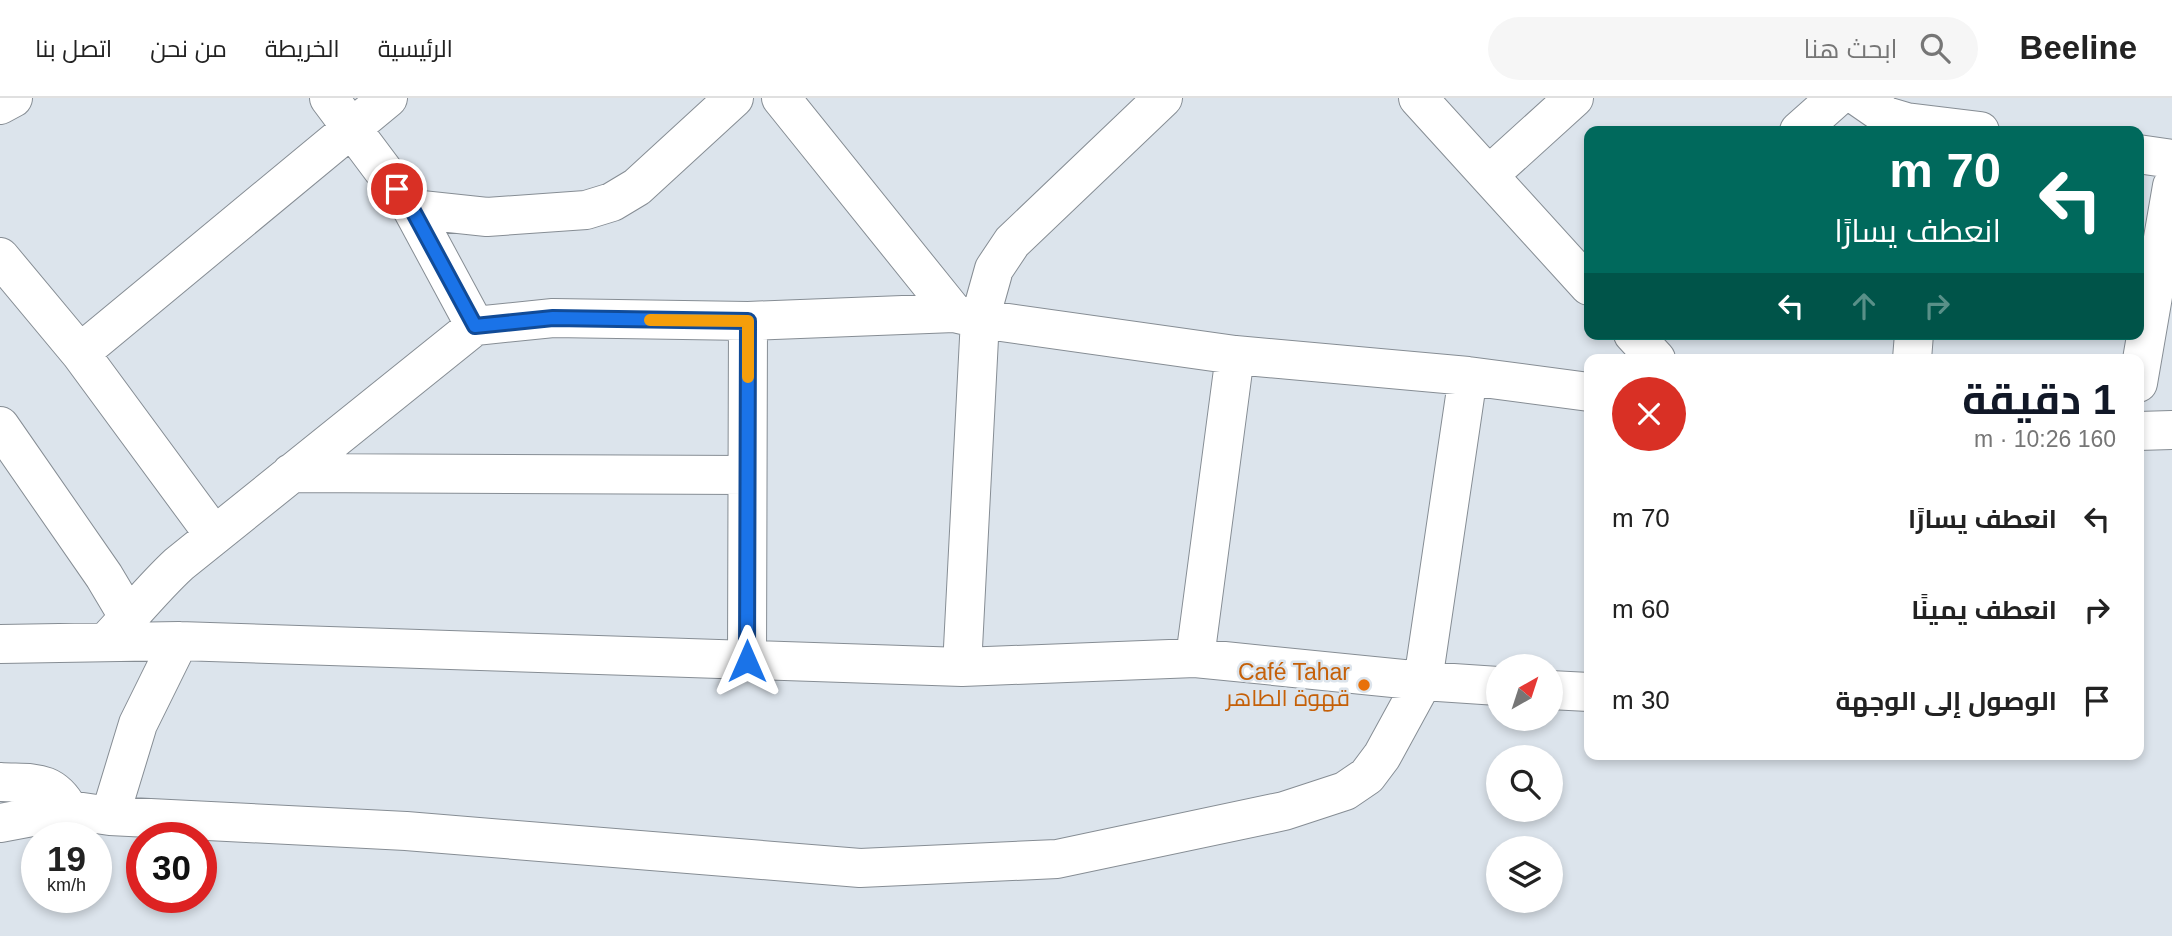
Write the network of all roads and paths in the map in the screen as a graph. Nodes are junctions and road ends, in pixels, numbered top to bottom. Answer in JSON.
{"nodes":[{"id":1,"x":13,"y":98,"type":"edge"},
{"id":2,"x":388,"y":98,"type":"edge"},
{"id":3,"x":734,"y":98,"type":"edge"},
{"id":4,"x":781,"y":98,"type":"edge"},
{"id":5,"x":1163,"y":98,"type":"edge"},
{"id":6,"x":1418,"y":98,"type":"edge"},
{"id":7,"x":1574,"y":98,"type":"edge"},
{"id":8,"x":1836,"y":98,"type":"edge"},
{"id":9,"x":1860,"y":98,"type":"edge"},
{"id":10,"x":0,"y":105,"type":"edge"},
{"id":11,"x":340,"y":113,"type":"edge"},
{"id":12,"x":1933,"y":118,"type":"edge"},
{"id":13,"x":1805,"y":126,"type":"edge"},
{"id":14,"x":1962,"y":126,"type":"edge"},
{"id":15,"x":2144,"y":155,"type":"edge"},
{"id":16,"x":2172,"y":159,"type":"edge"},
{"id":17,"x":1489,"y":175,"type":"junction"},
{"id":18,"x":2172,"y":186,"type":"edge"},
{"id":19,"x":412,"y":209,"type":"junction"},
{"id":20,"x":0,"y":257,"type":"edge"},
{"id":21,"x":1584,"y":280,"type":"edge"},
{"id":22,"x":967,"y":316,"type":"junction"},
{"id":23,"x":748,"y":321,"type":"junction"},
{"id":24,"x":475,"y":326,"type":"junction"},
{"id":25,"x":1639,"y":340,"type":"edge"},
{"id":26,"x":80,"y":353,"type":"junction"},
{"id":27,"x":1651,"y":354,"type":"edge"},
{"id":28,"x":2143,"y":354,"type":"edge"},
{"id":29,"x":1235,"y":355,"type":"junction"},
{"id":30,"x":1468,"y":376,"type":"junction"},
{"id":31,"x":1584,"y":390,"type":"edge"},
{"id":32,"x":0,"y":426,"type":"edge"},
{"id":33,"x":2172,"y":430,"type":"edge"},
{"id":34,"x":2144,"y":431,"type":"edge"},
{"id":35,"x":291,"y":473,"type":"junction"},
{"id":36,"x":747,"y":475,"type":"junction"},
{"id":37,"x":214,"y":535,"type":"junction"},
{"id":38,"x":117,"y":630,"type":"junction"},
{"id":39,"x":179,"y":641,"type":"junction"},
{"id":40,"x":0,"y":644,"type":"edge"},
{"id":41,"x":1195,"y":658,"type":"junction"},
{"id":42,"x":747,"y":661,"type":"junction"},
{"id":43,"x":962,"y":667,"type":"junction"},
{"id":44,"x":1423,"y":681,"type":"junction"},
{"id":45,"x":1486,"y":685,"type":"edge"},
{"id":46,"x":1563,"y":691,"type":"edge"},
{"id":47,"x":1584,"y":692,"type":"edge"},
{"id":48,"x":0,"y":782,"type":"edge"},
{"id":49,"x":69,"y":810,"type":"junction"},
{"id":50,"x":110,"y":816,"type":"junction"},
{"id":51,"x":0,"y":823,"type":"edge"}],
"edges":[{"from":1,"to":10,"type":"street"},
{"from":2,"to":11,"type":"street"},
{"from":3,"to":19,"type":"street"},
{"from":4,"to":22,"type":"street"},
{"from":5,"to":22,"type":"street"},
{"from":6,"to":17,"type":"street"},
{"from":7,"to":17,"type":"street"},
{"from":8,"to":13,"type":"street"},
{"from":9,"to":12,"type":"street"},
{"from":11,"to":19,"type":"street"},
{"from":11,"to":26,"type":"street"},
{"from":12,"to":14,"type":"street"},
{"from":15,"to":16,"type":"street"},
{"from":17,"to":21,"type":"street"},
{"from":18,"to":28,"type":"street"},
{"from":19,"to":24,"type":"street"},
{"from":20,"to":26,"type":"street"},
{"from":22,"to":23,"type":"street"},
{"from":22,"to":29,"type":"street"},
{"from":22,"to":43,"type":"street"},
{"from":23,"to":24,"type":"street"},
{"from":23,"to":36,"type":"street"},
{"from":24,"to":35,"type":"street"},
{"from":25,"to":27,"type":"street"},
{"from":26,"to":37,"type":"street"},
{"from":29,"to":30,"type":"street"},
{"from":29,"to":41,"type":"street"},
{"from":30,"to":31,"type":"street"},
{"from":30,"to":44,"type":"street"},
{"from":32,"to":38,"type":"street"},
{"from":33,"to":34,"type":"street"},
{"from":35,"to":36,"type":"street"},
{"from":35,"to":37,"type":"street"},
{"from":36,"to":42,"type":"street"},
{"from":37,"to":38,"type":"street"},
{"from":38,"to":39,"type":"street"},
{"from":38,"to":40,"type":"street"},
{"from":39,"to":42,"type":"street"},
{"from":39,"to":50,"type":"street"},
{"from":41,"to":43,"type":"street"},
{"from":41,"to":44,"type":"street"},
{"from":42,"to":43,"type":"street"},
{"from":44,"to":45,"type":"street"},
{"from":44,"to":50,"type":"street"},
{"from":46,"to":47,"type":"street"},
{"from":48,"to":49,"type":"street"},
{"from":49,"to":50,"type":"street"},
{"from":49,"to":51,"type":"street"}]}
